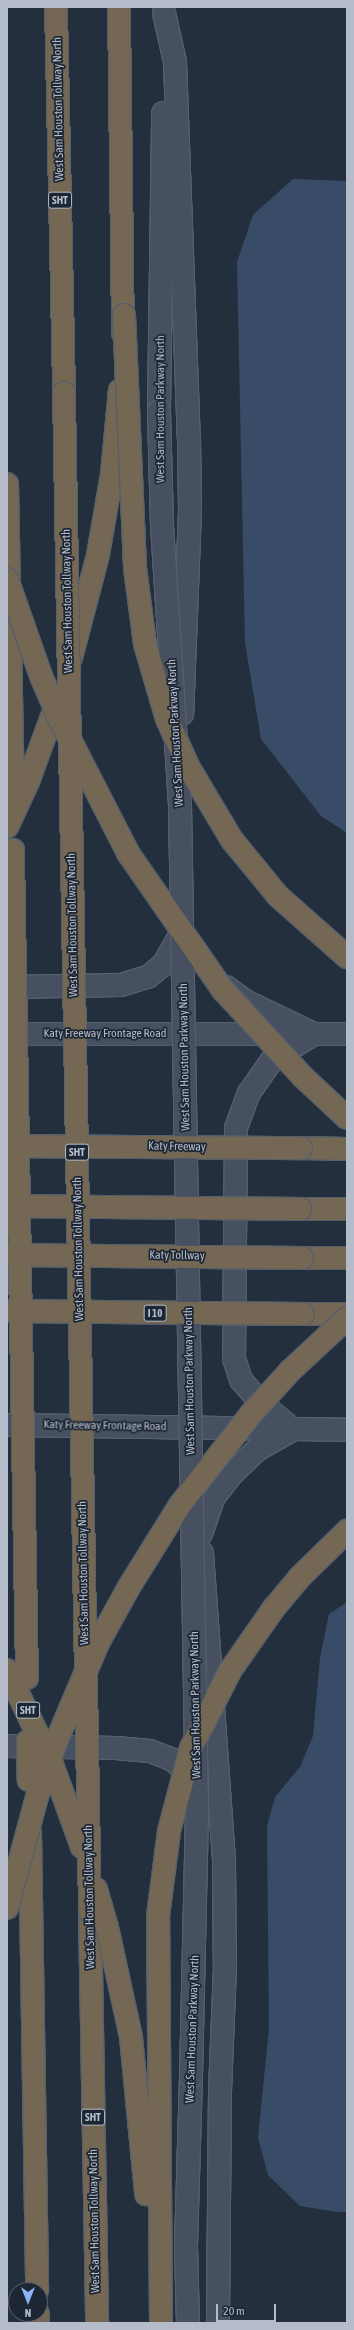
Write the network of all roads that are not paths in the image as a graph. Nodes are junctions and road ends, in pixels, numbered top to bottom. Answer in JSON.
{"nodes":[{"id":1,"x":56,"y":7,"type":"edge"},
{"id":2,"x":119,"y":7,"type":"edge"},
{"id":3,"x":164,"y":10,"type":"edge"},
{"id":4,"x":124,"y":315,"type":"junction"},
{"id":5,"x":7,"y":484,"type":"edge"},
{"id":6,"x":7,"y":579,"type":"edge"},
{"id":7,"x":7,"y":827,"type":"edge"},
{"id":8,"x":178,"y":939,"type":"junction"},
{"id":9,"x":347,"y":957,"type":"edge"},
{"id":10,"x":7,"y":987,"type":"edge"},
{"id":11,"x":7,"y":1034,"type":"edge"},
{"id":12,"x":175,"y":1034,"type":"junction"},
{"id":13,"x":314,"y":1034,"type":"junction"},
{"id":14,"x":347,"y":1034,"type":"edge"},
{"id":15,"x":347,"y":1118,"type":"edge"},
{"id":16,"x":7,"y":1146,"type":"edge"},
{"id":17,"x":347,"y":1150,"type":"edge"},
{"id":18,"x":7,"y":1206,"type":"edge"},
{"id":19,"x":347,"y":1209,"type":"edge"},
{"id":20,"x":7,"y":1254,"type":"edge"},
{"id":21,"x":347,"y":1258,"type":"edge"},
{"id":22,"x":7,"y":1311,"type":"edge"},
{"id":23,"x":347,"y":1314,"type":"edge"},
{"id":24,"x":347,"y":1318,"type":"edge"},
{"id":25,"x":7,"y":1424,"type":"edge"},
{"id":26,"x":185,"y":1428,"type":"junction"},
{"id":27,"x":293,"y":1430,"type":"junction"},
{"id":28,"x":347,"y":1430,"type":"edge"},
{"id":29,"x":347,"y":1531,"type":"edge"},
{"id":30,"x":201,"y":1534,"type":"junction"},
{"id":31,"x":7,"y":1670,"type":"edge"},
{"id":32,"x":7,"y":1746,"type":"edge"},
{"id":33,"x":224,"y":1862,"type":"junction"},
{"id":34,"x":7,"y":1908,"type":"edge"},
{"id":35,"x":37,"y":2282,"type":"edge"},
{"id":36,"x":97,"y":2323,"type":"edge"},
{"id":37,"x":154,"y":2323,"type":"edge"},
{"id":38,"x":161,"y":2323,"type":"edge"},
{"id":39,"x":188,"y":2323,"type":"edge"},
{"id":40,"x":218,"y":2323,"type":"edge"}],
"edges":[{"from":1,"to":36,"type":"highway","name":"West Sam Houston Tollway North","number":"SHT","bridge":true},
{"from":2,"to":4,"type":"highway"},
{"from":3,"to":8,"type":"main road"},
{"from":3,"to":39,"type":"main road","name":"West Sam Houston Parkway North","bridge":true},
{"from":4,"to":7,"type":"highway","bridge":true},
{"from":4,"to":9,"type":"highway","bridge":true},
{"from":5,"to":35,"type":"highway","number":"SHT","bridge":true},
{"from":6,"to":15,"type":"highway","bridge":true},
{"from":8,"to":10,"type":"main road"},
{"from":8,"to":12,"type":"main road"},
{"from":8,"to":13,"type":"main road"},
{"from":11,"to":12,"type":"main road","name":"Katy Freeway Frontage Road"},
{"from":12,"to":13,"type":"main road","name":"Katy Freeway Frontage Road"},
{"from":12,"to":26,"type":"main road"},
{"from":13,"to":14,"type":"main road","name":"Katy Freeway Frontage Road"},
{"from":13,"to":27,"type":"main road"},
{"from":16,"to":17,"type":"highway","name":"Katy Freeway","bridge":true},
{"from":18,"to":19,"type":"highway","bridge":true},
{"from":20,"to":21,"type":"highway","name":"Katy Tollway","bridge":true},
{"from":22,"to":23,"type":"highway","number":"I 10","bridge":true},
{"from":24,"to":34,"type":"highway","bridge":true},
{"from":25,"to":26,"type":"main road","name":"Katy Freeway Frontage Road"},
{"from":26,"to":27,"type":"main road","name":"Katy Freeway Frontage Road"},
{"from":26,"to":30,"type":"main road"},
{"from":27,"to":28,"type":"main road","name":"Katy Freeway Frontage Road"},
{"from":27,"to":30,"type":"main road"},
{"from":29,"to":38,"type":"highway","bridge":true},
{"from":30,"to":33,"type":"main road"},
{"from":31,"to":37,"type":"highway","bridge":true},
{"from":32,"to":33,"type":"main road"},
{"from":33,"to":40,"type":"main road"}]}
